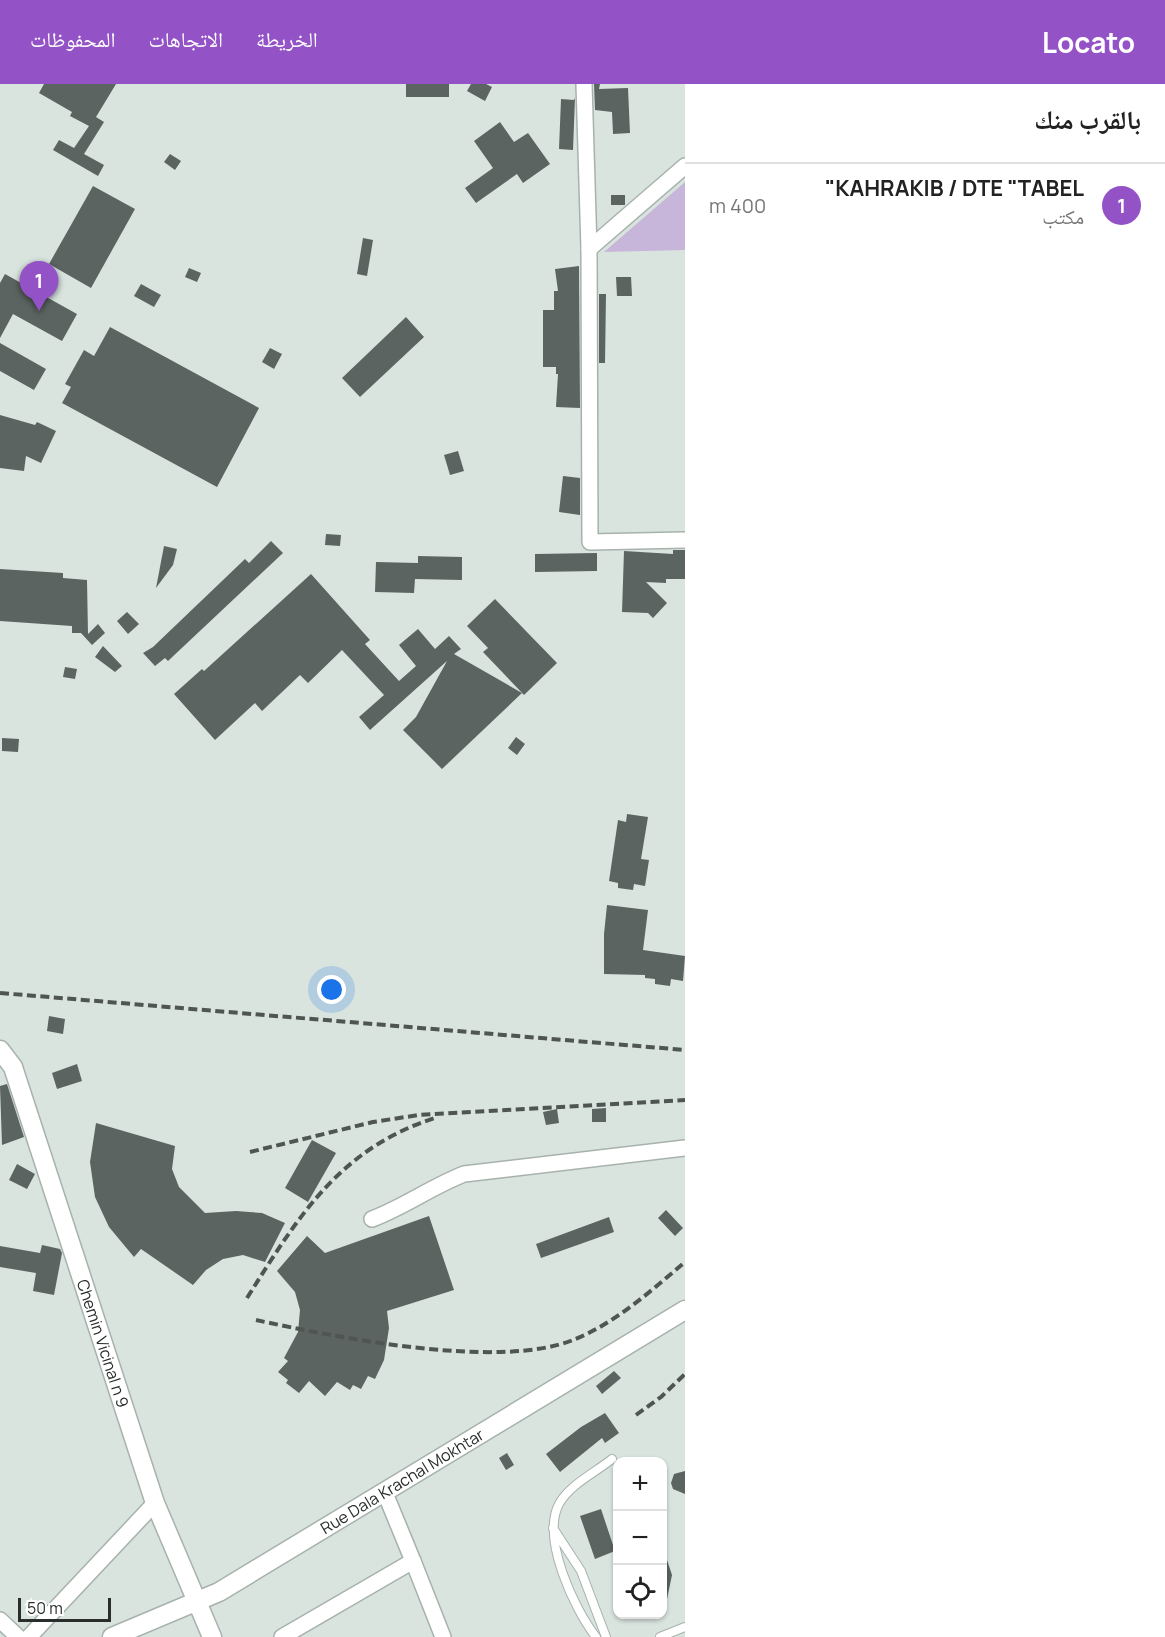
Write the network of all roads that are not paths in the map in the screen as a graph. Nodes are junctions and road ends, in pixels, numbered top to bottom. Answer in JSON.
{"nodes":[{"id":1,"x":584,"y":84,"type":"edge"},
{"id":2,"x":685,"y":166,"type":"edge"},
{"id":3,"x":590,"y":249,"type":"junction"},
{"id":4,"x":685,"y":540,"type":"edge"},
{"id":5,"x":0,"y":1050,"type":"edge"},
{"id":6,"x":685,"y":1148,"type":"edge"},
{"id":7,"x":372,"y":1219,"type":"dead end"},
{"id":8,"x":685,"y":1310,"type":"edge"},
{"id":9,"x":612,"y":1459,"type":"dead end"},
{"id":10,"x":385,"y":1493,"type":"junction"},
{"id":11,"x":155,"y":1503,"type":"junction"},
{"id":12,"x":553,"y":1528,"type":"junction"},
{"id":13,"x":413,"y":1561,"type":"junction"},
{"id":14,"x":198,"y":1600,"type":"junction"},
{"id":15,"x":0,"y":1620,"type":"edge"},
{"id":16,"x":685,"y":1627,"type":"edge"},
{"id":17,"x":285,"y":1636,"type":"edge"},
{"id":18,"x":18,"y":1637,"type":"edge"},
{"id":19,"x":28,"y":1637,"type":"edge"},
{"id":20,"x":112,"y":1637,"type":"edge"},
{"id":21,"x":212,"y":1637,"type":"edge"},
{"id":22,"x":443,"y":1637,"type":"edge"},
{"id":23,"x":596,"y":1637,"type":"edge"},
{"id":24,"x":606,"y":1637,"type":"edge"},
{"id":25,"x":660,"y":1637,"type":"edge"}],
"edges":[{"from":1,"to":3,"type":"street"},
{"from":2,"to":3,"type":"street"},
{"from":3,"to":4,"type":"street"},
{"from":5,"to":11,"type":"street","name":"Chemin Vicinal n 9"},
{"from":6,"to":7,"type":"street"},
{"from":8,"to":10,"type":"street","name":"Rue Dala Krachal Mokhtar"},
{"from":9,"to":12,"type":"lane"},
{"from":10,"to":13,"type":"street"},
{"from":10,"to":14,"type":"street","name":"Rue Dala Krachal Mokhtar"},
{"from":11,"to":14,"type":"street","name":"Chemin Vicinal n 9"},
{"from":11,"to":19,"type":"street"},
{"from":12,"to":23,"type":"lane"},
{"from":12,"to":24,"type":"lane"},
{"from":13,"to":17,"type":"street"},
{"from":13,"to":22,"type":"street"},
{"from":14,"to":20,"type":"street","name":"Rue Dala Krachal Mokhtar"},
{"from":14,"to":21,"type":"street","name":"Chemin Vicinal n 9"},
{"from":15,"to":18,"type":"street"},
{"from":16,"to":25,"type":"lane"}]}
